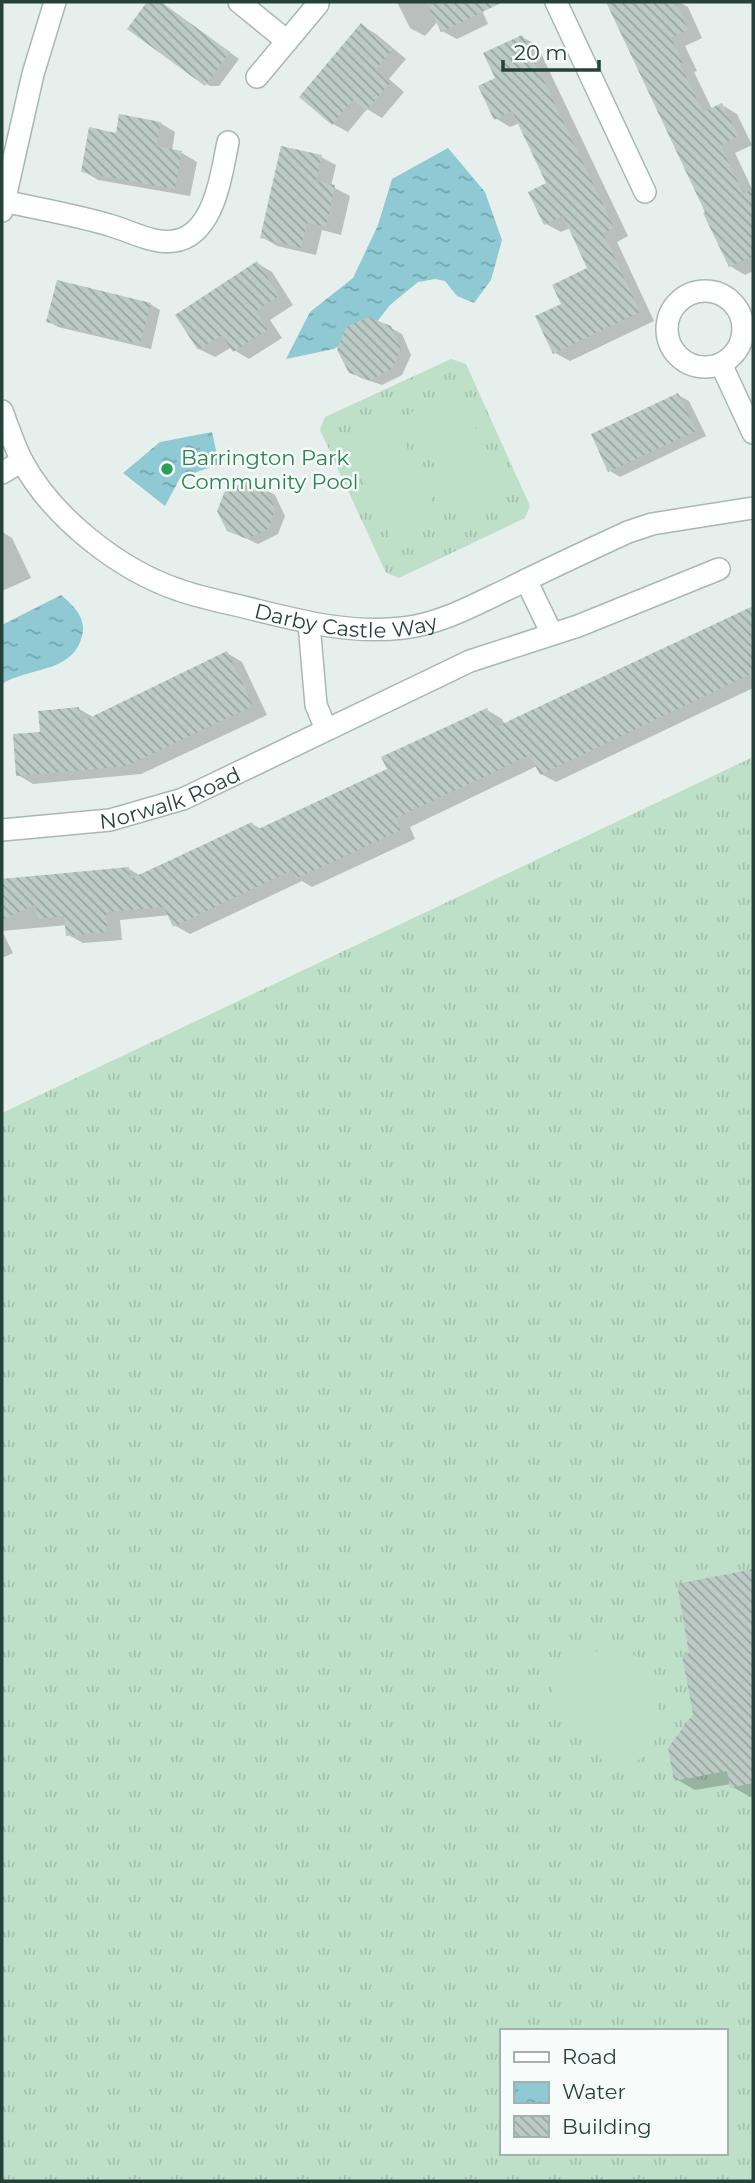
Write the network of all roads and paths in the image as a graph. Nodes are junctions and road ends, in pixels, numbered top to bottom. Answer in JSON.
{"nodes":[{"id":1,"x":54,"y":2,"type":"edge"},
{"id":2,"x":239,"y":2,"type":"edge"},
{"id":3,"x":556,"y":2,"type":"edge"},
{"id":4,"x":318,"y":5,"type":"dead end"},
{"id":5,"x":287,"y":41,"type":"junction"},
{"id":6,"x":257,"y":77,"type":"dead end"},
{"id":7,"x":228,"y":142,"type":"dead end"},
{"id":8,"x":645,"y":192,"type":"dead end"},
{"id":9,"x":3,"y":206,"type":"edge"},
{"id":10,"x":720,"y":364,"type":"dead end"},
{"id":11,"x":2,"y":411,"type":"edge"},
{"id":12,"x":753,"y":433,"type":"edge"},
{"id":13,"x":22,"y":461,"type":"junction"},
{"id":14,"x":2,"y":473,"type":"edge"},
{"id":15,"x":753,"y":508,"type":"edge"},
{"id":16,"x":719,"y":569,"type":"dead end"},
{"id":17,"x":526,"y":580,"type":"junction"},
{"id":18,"x":309,"y":624,"type":"junction"},
{"id":19,"x":552,"y":634,"type":"junction"},
{"id":20,"x":326,"y":729,"type":"junction"},
{"id":21,"x":2,"y":830,"type":"edge"}],
"edges":[{"from":1,"to":9,"type":"street"},
{"from":2,"to":5,"type":"street"},
{"from":3,"to":8,"type":"street"},
{"from":4,"to":5,"type":"street"},
{"from":5,"to":6,"type":"street"},
{"from":7,"to":9,"type":"street"},
{"from":10,"to":12,"type":"street"},
{"from":11,"to":13,"type":"street","name":"Darby Castle Way"},
{"from":13,"to":14,"type":"street"},
{"from":13,"to":18,"type":"street","name":"Darby Castle Way"},
{"from":15,"to":17,"type":"street","name":"Darby Castle Way"},
{"from":16,"to":19,"type":"street","name":"Norwalk Road"},
{"from":17,"to":18,"type":"street","name":"Darby Castle Way"},
{"from":17,"to":19,"type":"street"},
{"from":18,"to":20,"type":"street"},
{"from":19,"to":20,"type":"street","name":"Norwalk Road"},
{"from":20,"to":21,"type":"street","name":"Norwalk Road"}]}
